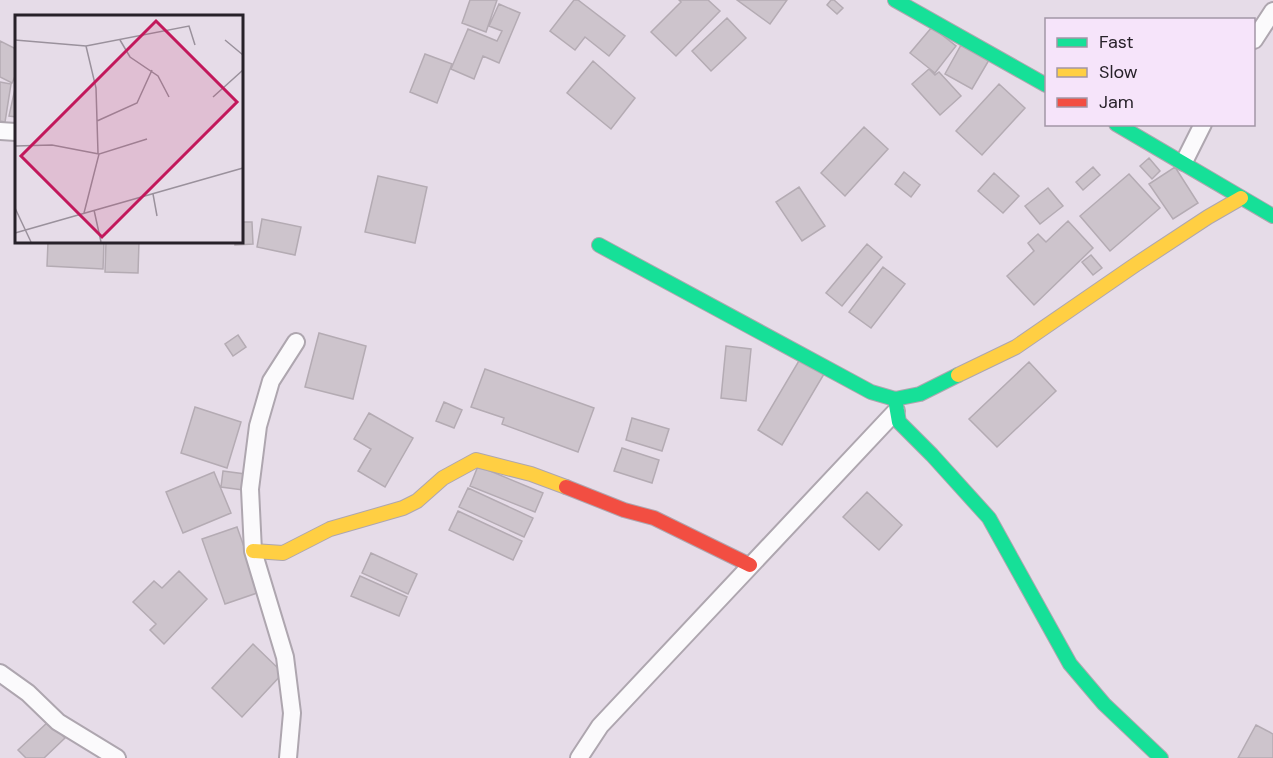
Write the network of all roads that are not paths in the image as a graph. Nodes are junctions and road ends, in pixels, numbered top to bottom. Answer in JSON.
{"nodes":[{"id":1,"x":896,"y":0,"type":"edge"},
{"id":2,"x":1273,"y":11,"type":"edge"},
{"id":3,"x":1255,"y":38,"type":"edge"},
{"id":4,"x":1045,"y":84,"type":"edge"},
{"id":5,"x":1120,"y":126,"type":"edge"},
{"id":6,"x":1202,"y":126,"type":"edge"},
{"id":7,"x":0,"y":131,"type":"edge"},
{"id":8,"x":15,"y":132,"type":"edge"},
{"id":9,"x":1184,"y":162,"type":"junction"},
{"id":10,"x":1241,"y":198,"type":"junction"},
{"id":11,"x":1273,"y":216,"type":"edge"},
{"id":12,"x":599,"y":244,"type":"dead end"},
{"id":13,"x":296,"y":342,"type":"dead end"},
{"id":14,"x":896,"y":405,"type":"junction"},
{"id":15,"x":253,"y":551,"type":"junction"},
{"id":16,"x":750,"y":565,"type":"junction"},
{"id":17,"x":0,"y":673,"type":"edge"},
{"id":18,"x":117,"y":758,"type":"edge"},
{"id":19,"x":288,"y":758,"type":"edge"},
{"id":20,"x":579,"y":758,"type":"edge"},
{"id":21,"x":1161,"y":758,"type":"edge"}],
"edges":[{"from":1,"to":4,"type":"street"},
{"from":2,"to":3,"type":"street"},
{"from":5,"to":9,"type":"street"},
{"from":6,"to":9,"type":"street"},
{"from":7,"to":8,"type":"street"},
{"from":9,"to":10,"type":"street"},
{"from":10,"to":11,"type":"street"},
{"from":10,"to":14,"type":"street"},
{"from":12,"to":14,"type":"street"},
{"from":13,"to":15,"type":"street"},
{"from":14,"to":16,"type":"street"},
{"from":14,"to":21,"type":"street"},
{"from":15,"to":16,"type":"street"},
{"from":15,"to":19,"type":"street"},
{"from":16,"to":20,"type":"street"},
{"from":17,"to":18,"type":"street"}]}
